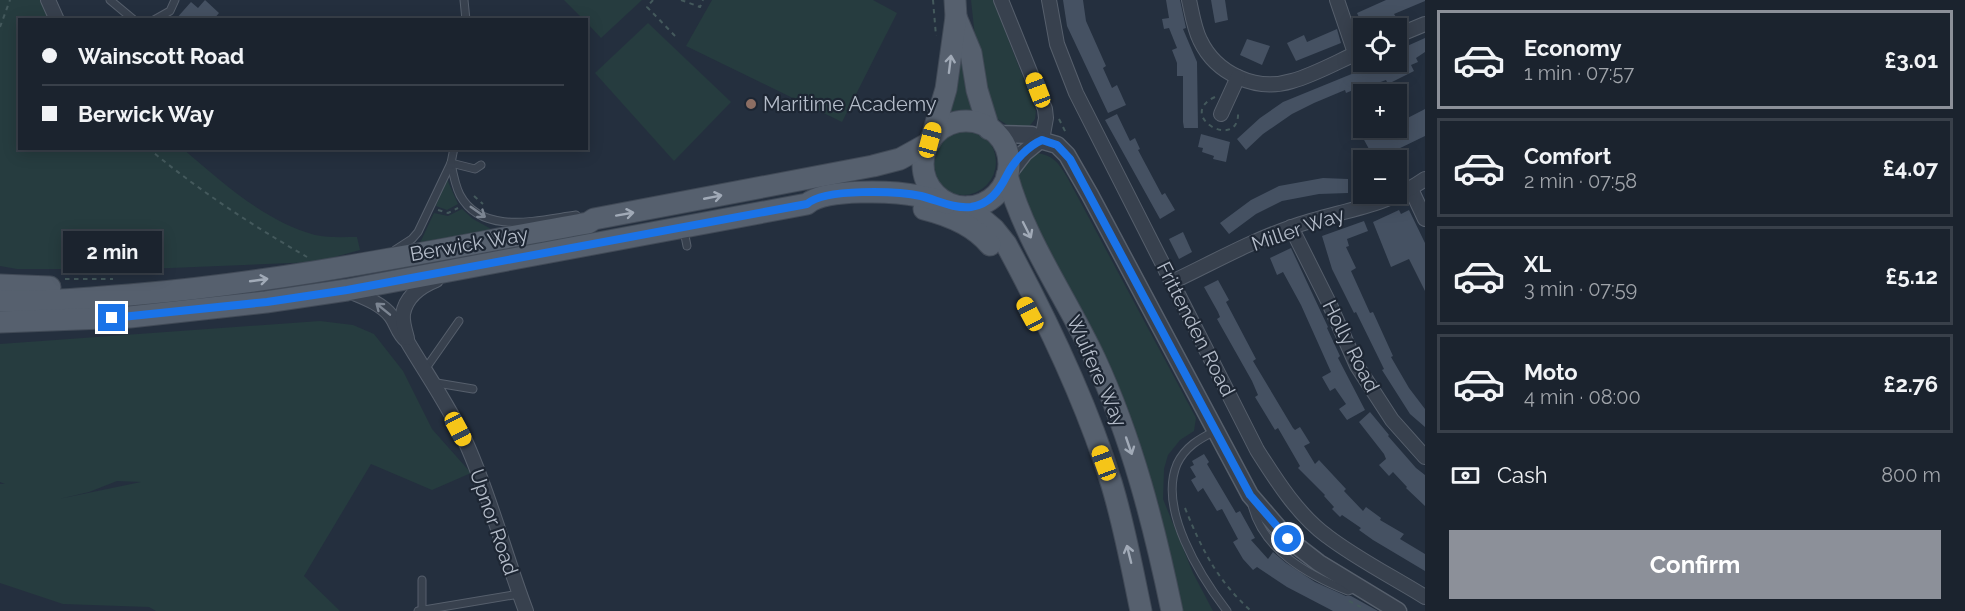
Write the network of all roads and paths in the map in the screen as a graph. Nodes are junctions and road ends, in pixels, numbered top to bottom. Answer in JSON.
{"nodes":[{"id":1,"x":10,"y":0,"type":"edge"},
{"id":2,"x":48,"y":0,"type":"edge"},
{"id":3,"x":110,"y":0,"type":"edge"},
{"id":4,"x":175,"y":0,"type":"edge"},
{"id":5,"x":464,"y":0,"type":"edge"},
{"id":6,"x":653,"y":0,"type":"edge"},
{"id":7,"x":681,"y":0,"type":"edge"},
{"id":8,"x":703,"y":0,"type":"edge"},
{"id":9,"x":933,"y":0,"type":"edge"},
{"id":10,"x":1001,"y":0,"type":"edge"},
{"id":11,"x":1049,"y":0,"type":"edge"},
{"id":12,"x":1190,"y":0,"type":"edge"},
{"id":13,"x":1337,"y":0,"type":"edge"},
{"id":14,"x":956,"y":8,"type":"edge"},
{"id":15,"x":58,"y":18,"type":"edge"},
{"id":16,"x":132,"y":18,"type":"edge"},
{"id":17,"x":157,"y":18,"type":"edge"},
{"id":18,"x":466,"y":18,"type":"edge"},
{"id":19,"x":1425,"y":24,"type":"edge"},
{"id":20,"x":0,"y":27,"type":"edge"},
{"id":21,"x":1407,"y":31,"type":"edge"},
{"id":22,"x":936,"y":38,"type":"dead end"},
{"id":23,"x":1353,"y":38,"type":"edge"},
{"id":24,"x":678,"y":39,"type":"dead end"},
{"id":25,"x":1353,"y":55,"type":"edge"},
{"id":26,"x":1238,"y":77,"type":"junction"},
{"id":27,"x":1221,"y":114,"type":"dead end"},
{"id":28,"x":992,"y":131,"type":"junction"},
{"id":29,"x":1041,"y":140,"type":"junction"},
{"id":30,"x":930,"y":142,"type":"junction"},
{"id":31,"x":150,"y":150,"type":"edge"},
{"id":32,"x":454,"y":150,"type":"edge"},
{"id":33,"x":451,"y":163,"type":"junction"},
{"id":34,"x":481,"y":165,"type":"dead end"},
{"id":35,"x":1007,"y":175,"type":"junction"},
{"id":36,"x":1425,"y":179,"type":"edge"},
{"id":37,"x":1411,"y":189,"type":"junction"},
{"id":38,"x":473,"y":195,"type":"dead end"},
{"id":39,"x":947,"y":203,"type":"junction"},
{"id":40,"x":807,"y":204,"type":"junction"},
{"id":41,"x":459,"y":207,"type":"dead end"},
{"id":42,"x":968,"y":207,"type":"junction"},
{"id":43,"x":488,"y":208,"type":"dead end"},
{"id":44,"x":436,"y":209,"type":"dead end"},
{"id":45,"x":594,"y":219,"type":"junction"},
{"id":46,"x":1425,"y":219,"type":"edge"},
{"id":47,"x":1290,"y":227,"type":"junction"},
{"id":48,"x":306,"y":256,"type":"dead end"},
{"id":49,"x":376,"y":261,"type":"junction"},
{"id":50,"x":462,"y":268,"type":"junction"},
{"id":51,"x":1172,"y":282,"type":"junction"},
{"id":52,"x":0,"y":285,"type":"edge"},
{"id":53,"x":347,"y":290,"type":"junction"},
{"id":54,"x":175,"y":291,"type":"junction"},
{"id":55,"x":0,"y":301,"type":"edge"},
{"id":56,"x":459,"y":321,"type":"dead end"},
{"id":57,"x":0,"y":322,"type":"edge"},
{"id":58,"x":407,"y":340,"type":"junction"},
{"id":59,"x":1066,"y":368,"type":"junction"},
{"id":60,"x":424,"y":371,"type":"junction"},
{"id":61,"x":434,"y":386,"type":"junction"},
{"id":62,"x":473,"y":389,"type":"dead end"},
{"id":63,"x":1215,"y":432,"type":"junction"},
{"id":64,"x":1425,"y":457,"type":"edge"},
{"id":65,"x":1172,"y":496,"type":"junction"},
{"id":66,"x":422,"y":580,"type":"dead end"},
{"id":67,"x":519,"y":594,"type":"junction"},
{"id":68,"x":1425,"y":597,"type":"edge"},
{"id":69,"x":420,"y":611,"type":"edge"},
{"id":70,"x":526,"y":611,"type":"edge"},
{"id":71,"x":1141,"y":611,"type":"edge"},
{"id":72,"x":1172,"y":611,"type":"edge"},
{"id":73,"x":1227,"y":611,"type":"edge"},
{"id":74,"x":1251,"y":611,"type":"edge"},
{"id":75,"x":1398,"y":611,"type":"edge"}],
"edges":[{"from":1,"to":20,"type":"path"},
{"from":2,"to":15,"type":"street"},
{"from":3,"to":16,"type":"lane"},
{"from":4,"to":17,"type":"lane"},
{"from":5,"to":18,"type":"lane"},
{"from":6,"to":24,"type":"path"},
{"from":7,"to":8,"type":"path"},
{"from":9,"to":22,"type":"path"},
{"from":10,"to":29,"type":"street"},
{"from":11,"to":51,"type":"street","name":"Frittenden Road"},
{"from":12,"to":26,"type":"street"},
{"from":13,"to":23,"type":"street"},
{"from":14,"to":28,"type":"main road"},
{"from":30,"to":14,"type":"main road","one_way":true},
{"from":19,"to":21,"type":"street"},
{"from":25,"to":26,"type":"street"},
{"from":26,"to":27,"type":"street"},
{"from":28,"to":29,"type":"street"},
{"from":28,"to":30,"type":"main road"},
{"from":28,"to":35,"type":"main road"},
{"from":29,"to":35,"type":"street"},
{"from":29,"to":63,"type":"street"},
{"from":30,"to":39,"type":"main road"},
{"from":45,"to":30,"type":"main road","name":"Berwick Way","one_way":true},
{"from":31,"to":48,"type":"path"},
{"from":32,"to":33,"type":"lane"},
{"from":33,"to":34,"type":"lane"},
{"from":33,"to":45,"type":"lane","one_way":true},
{"from":33,"to":49,"type":"lane"},
{"from":35,"to":42,"type":"main road"},
{"from":35,"to":72,"type":"main road","name":"Wulfere Way","one_way":true},
{"from":36,"to":37,"type":"street","name":"Miller Way"},
{"from":37,"to":46,"type":"street"},
{"from":37,"to":47,"type":"street","name":"Miller Way"},
{"from":38,"to":43,"type":"path"},
{"from":39,"to":40,"type":"main road","name":"Berwick Way"},
{"from":39,"to":42,"type":"main road"},
{"from":40,"to":50,"type":"main road","name":"Berwick Way"},
{"from":40,"to":59,"type":"main road"},
{"from":41,"to":44,"type":"path"},
{"from":42,"to":59,"type":"main road","name":"Wulfere Way"},
{"from":45,"to":49,"type":"main road","name":"Berwick Way"},
{"from":47,"to":51,"type":"street","name":"Miller Way"},
{"from":47,"to":64,"type":"street","name":"Holly Road"},
{"from":54,"to":49,"type":"main road","name":"Berwick Way","one_way":true},
{"from":50,"to":53,"type":"main road","name":"Berwick Way"},
{"from":50,"to":58,"type":"street"},
{"from":51,"to":68,"type":"street","name":"Frittenden Road"},
{"from":52,"to":54,"type":"main road"},
{"from":53,"to":57,"type":"main road","name":"Berwick Way"},
{"from":58,"to":53,"type":"street","name":"Upnor Road","one_way":true},
{"from":54,"to":55,"type":"main road","name":"Berwick Way"},
{"from":56,"to":60,"type":"lane"},
{"from":58,"to":60,"type":"street","name":"Upnor Road"},
{"from":71,"to":59,"type":"main road","name":"Wulfere Way","one_way":true},
{"from":60,"to":61,"type":"street","name":"Upnor Road"},
{"from":61,"to":62,"type":"lane"},
{"from":61,"to":67,"type":"street","name":"Upnor Road"},
{"from":63,"to":65,"type":"lane"},
{"from":63,"to":75,"type":"street"},
{"from":65,"to":73,"type":"lane"},
{"from":65,"to":74,"type":"path"},
{"from":66,"to":69,"type":"lane"},
{"from":67,"to":69,"type":"lane"},
{"from":67,"to":70,"type":"street","name":"Upnor Road"}]}
